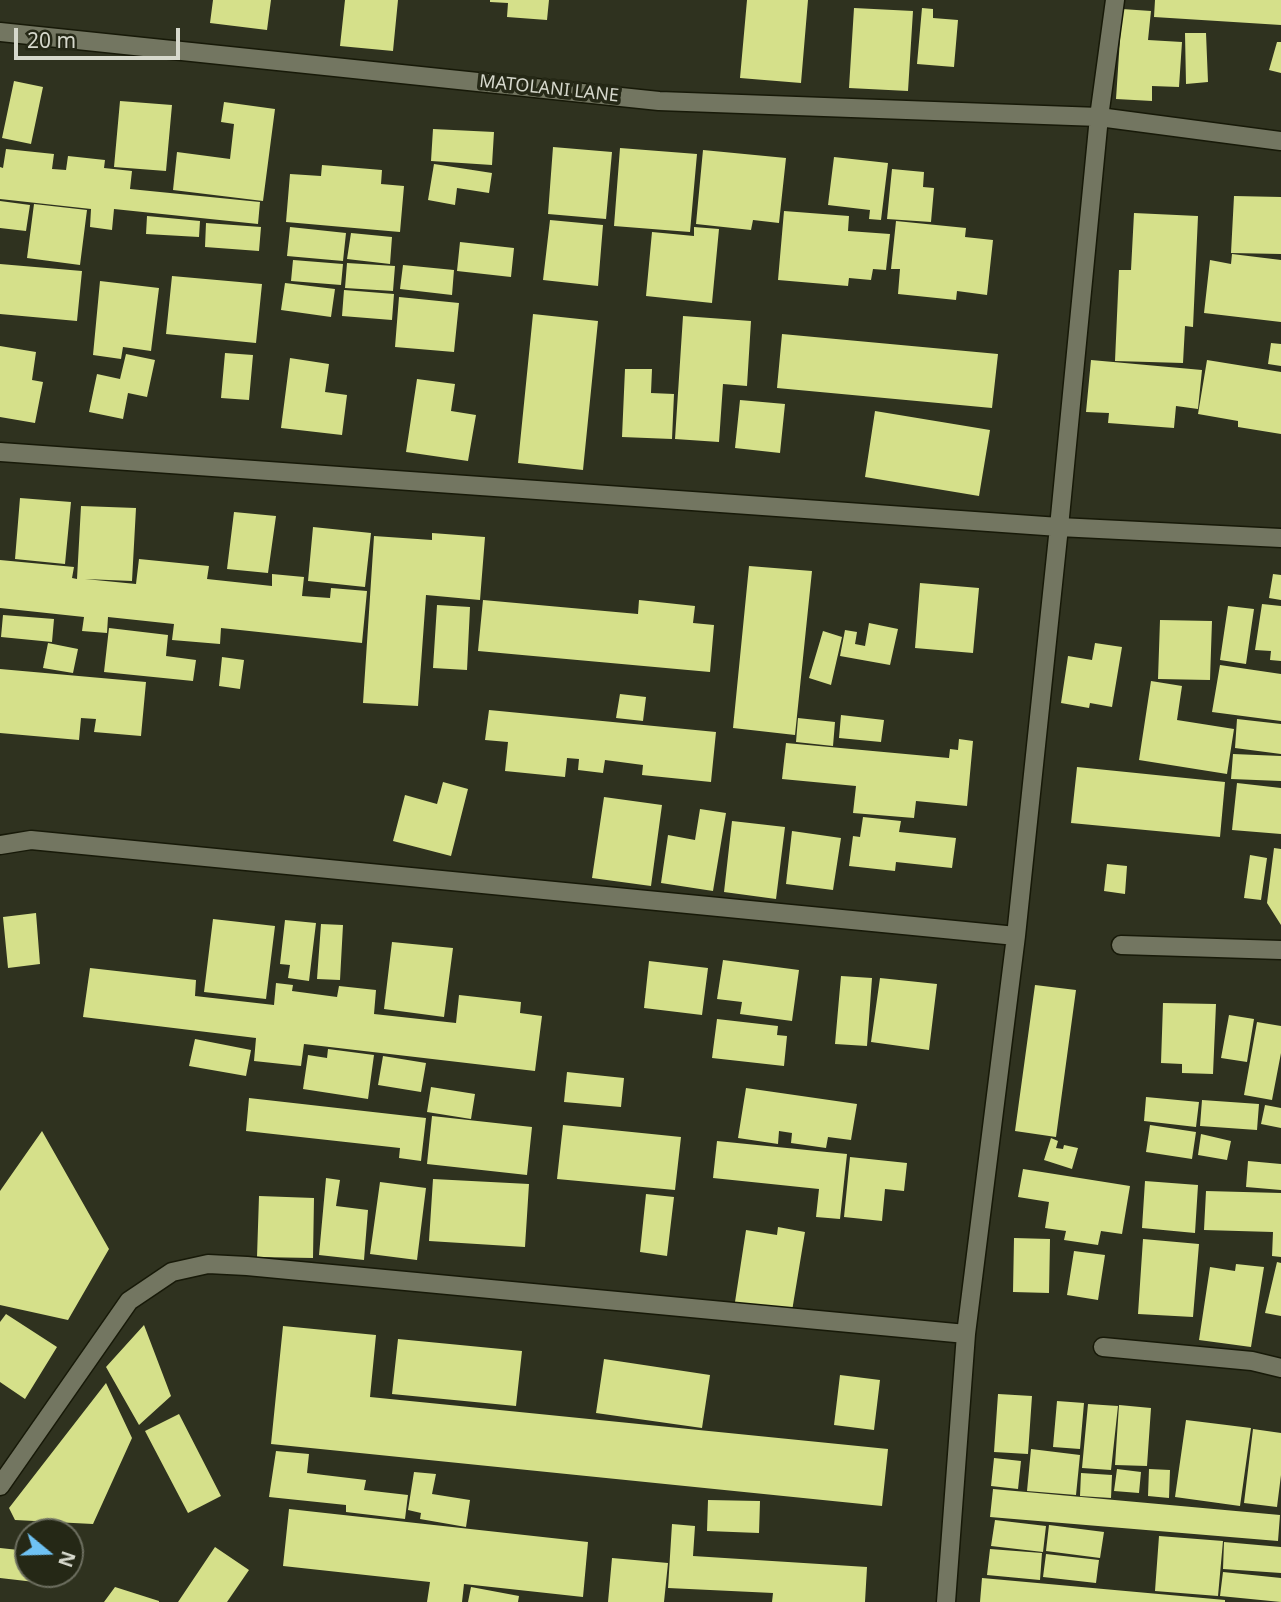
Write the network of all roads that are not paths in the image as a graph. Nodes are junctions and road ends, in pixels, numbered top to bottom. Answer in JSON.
{"nodes":[{"id":1,"x":1115,"y":0,"type":"edge"},
{"id":2,"x":0,"y":32,"type":"edge"},
{"id":3,"x":1099,"y":117,"type":"junction"},
{"id":4,"x":1281,"y":141,"type":"edge"},
{"id":5,"x":0,"y":452,"type":"edge"},
{"id":6,"x":1059,"y":527,"type":"junction"},
{"id":7,"x":1281,"y":538,"type":"edge"},
{"id":8,"x":0,"y":845,"type":"edge"},
{"id":9,"x":1016,"y":936,"type":"junction"},
{"id":10,"x":1122,"y":945,"type":"dead end"},
{"id":11,"x":1281,"y":950,"type":"edge"},
{"id":12,"x":966,"y":1334,"type":"junction"},
{"id":13,"x":1103,"y":1347,"type":"dead end"},
{"id":14,"x":1281,"y":1368,"type":"edge"},
{"id":15,"x":0,"y":1486,"type":"edge"},
{"id":16,"x":946,"y":1602,"type":"edge"}],
"edges":[{"from":1,"to":3,"type":"street"},
{"from":2,"to":3,"type":"street","name":"MATOLANI LANE"},
{"from":3,"to":4,"type":"street","name":"MATOLANI LANE"},
{"from":3,"to":6,"type":"street"},
{"from":5,"to":6,"type":"street"},
{"from":6,"to":7,"type":"street"},
{"from":6,"to":9,"type":"street"},
{"from":8,"to":9,"type":"street"},
{"from":9,"to":12,"type":"street"},
{"from":10,"to":11,"type":"street"},
{"from":12,"to":15,"type":"street"},
{"from":12,"to":16,"type":"street"},
{"from":13,"to":14,"type":"street"}]}
